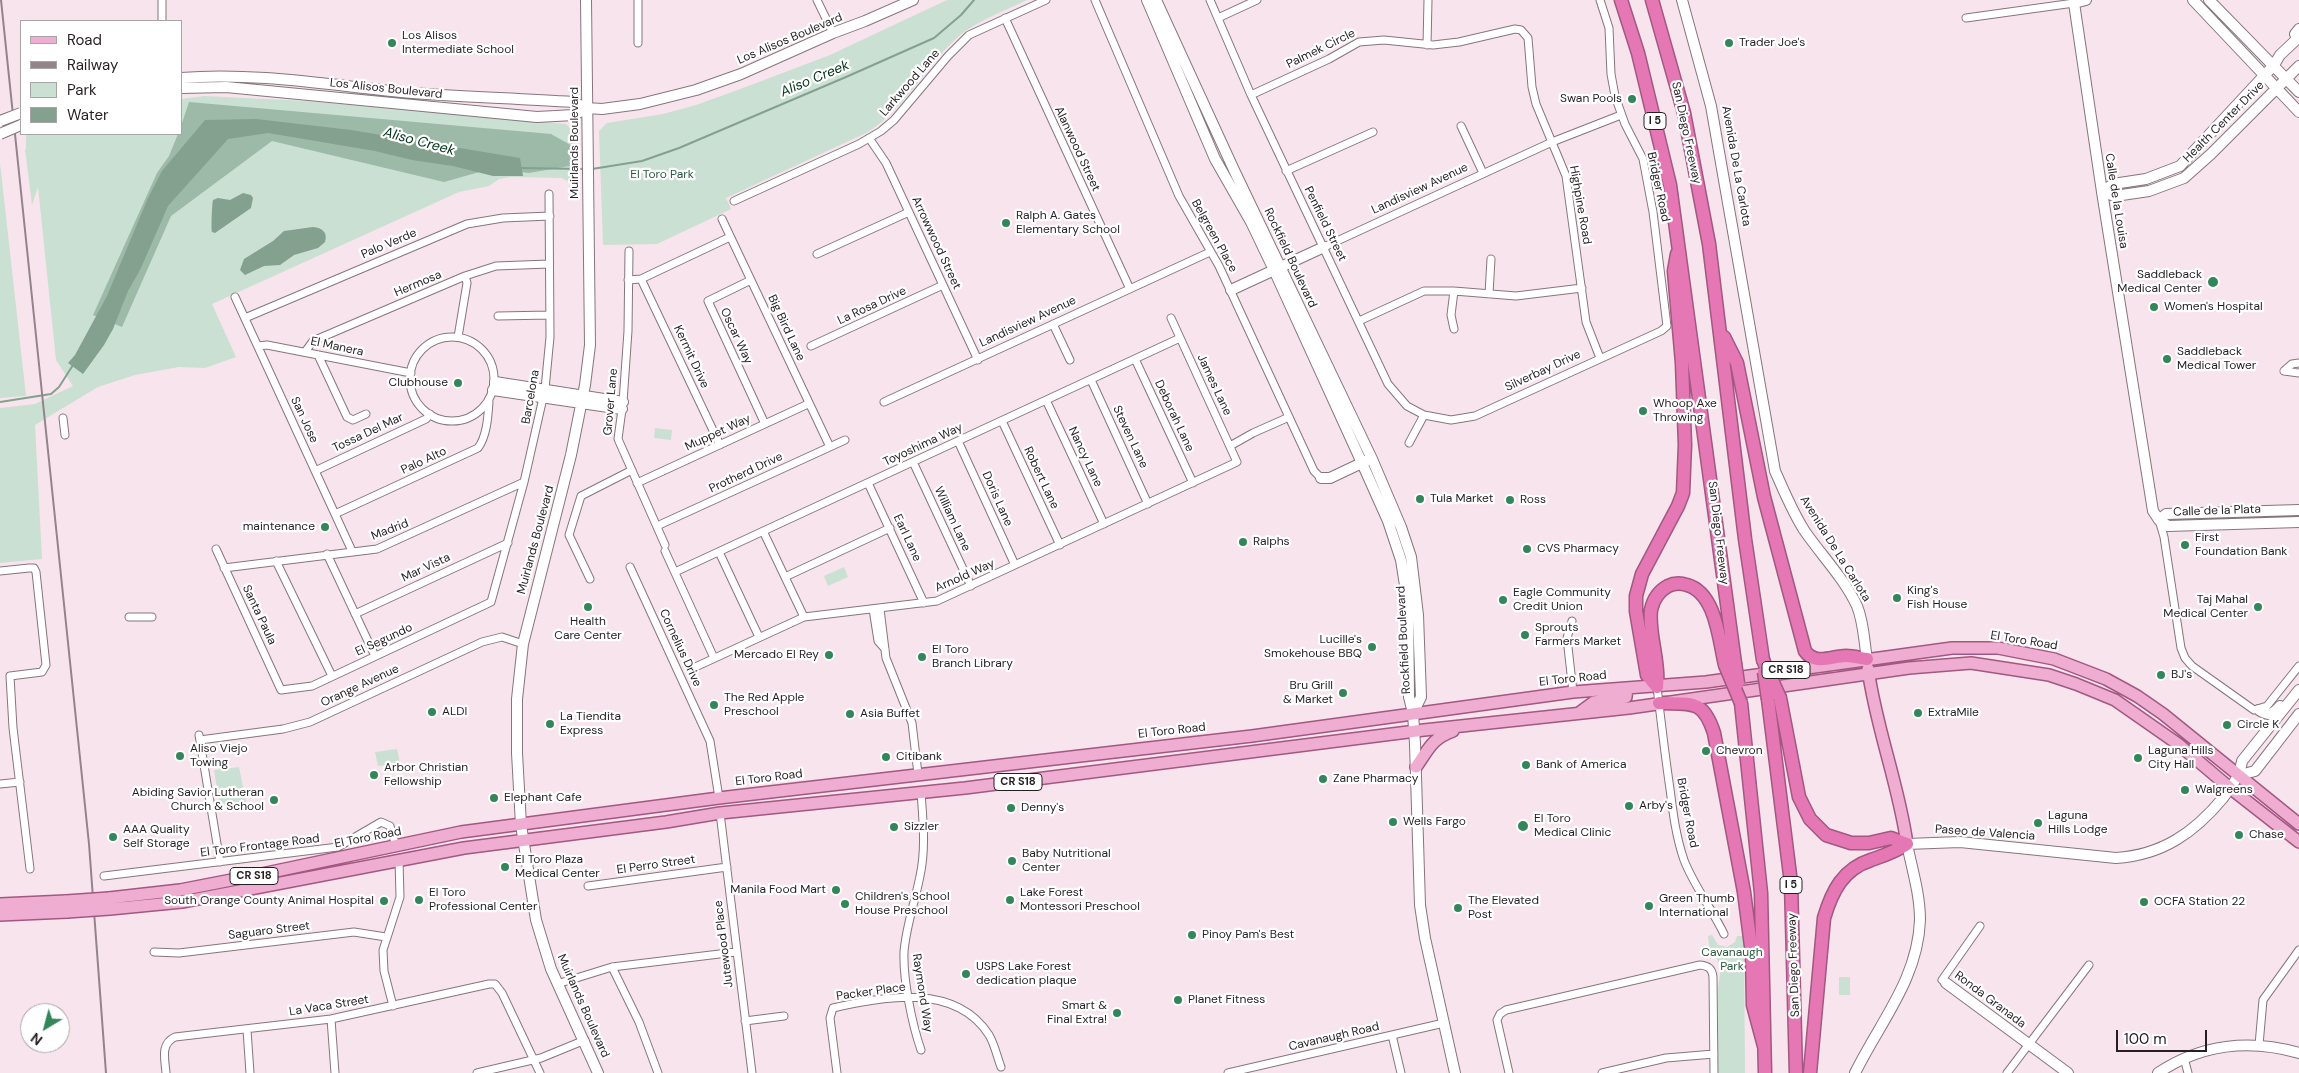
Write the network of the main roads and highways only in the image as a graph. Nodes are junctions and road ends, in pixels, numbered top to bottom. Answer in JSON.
{"nodes":[{"id":1,"x":586,"y":0,"type":"edge"},
{"id":2,"x":913,"y":0,"type":"edge"},
{"id":3,"x":1147,"y":0,"type":"edge"},
{"id":4,"x":1156,"y":0,"type":"edge"},
{"id":5,"x":1621,"y":0,"type":"edge"},
{"id":6,"x":1652,"y":0,"type":"edge"},
{"id":7,"x":1682,"y":0,"type":"edge"},
{"id":8,"x":2086,"y":0,"type":"edge"},
{"id":9,"x":2193,"y":0,"type":"edge"},
{"id":10,"x":2209,"y":0,"type":"edge"},
{"id":11,"x":2298,"y":35,"type":"edge"},
{"id":12,"x":2274,"y":65,"type":"junction"},
{"id":13,"x":2299,"y":66,"type":"edge"},
{"id":14,"x":2264,"y":76,"type":"junction"},
{"id":15,"x":182,"y":78,"type":"edge"},
{"id":16,"x":2286,"y":78,"type":"junction"},
{"id":17,"x":182,"y":88,"type":"edge"},
{"id":18,"x":2276,"y":88,"type":"junction"},
{"id":19,"x":2299,"y":92,"type":"edge"},
{"id":20,"x":587,"y":108,"type":"junction"},
{"id":21,"x":20,"y":112,"type":"edge"},
{"id":22,"x":2299,"y":112,"type":"edge"},
{"id":23,"x":0,"y":121,"type":"edge"},
{"id":24,"x":20,"y":125,"type":"edge"},
{"id":25,"x":0,"y":134,"type":"edge"},
{"id":26,"x":2102,"y":192,"type":"junction"},
{"id":27,"x":1679,"y":245,"type":"junction"},
{"id":28,"x":1324,"y":247,"type":"road end"},
{"id":29,"x":1278,"y":268,"type":"junction"},
{"id":30,"x":1230,"y":290,"type":"road end"},
{"id":31,"x":1721,"y":330,"type":"junction"},
{"id":32,"x":494,"y":386,"type":"road end"},
{"id":33,"x":583,"y":399,"type":"junction"},
{"id":34,"x":623,"y":406,"type":"road end"},
{"id":35,"x":1367,"y":461,"type":"junction"},
{"id":36,"x":1321,"y":478,"type":"road end"},
{"id":37,"x":2299,"y":510,"type":"edge"},
{"id":38,"x":2159,"y":520,"type":"junction"},
{"id":39,"x":2299,"y":522,"type":"edge"},
{"id":40,"x":1866,"y":660,"type":"junction"},
{"id":41,"x":1730,"y":664,"type":"junction"},
{"id":42,"x":1869,"y":674,"type":"junction"},
{"id":43,"x":1657,"y":687,"type":"junction"},
{"id":44,"x":1628,"y":688,"type":"junction"},
{"id":45,"x":2298,"y":692,"type":"edge"},
{"id":46,"x":1774,"y":698,"type":"junction"},
{"id":47,"x":1659,"y":704,"type":"junction"},
{"id":48,"x":1413,"y":713,"type":"junction"},
{"id":49,"x":1579,"y":713,"type":"junction"},
{"id":50,"x":2299,"y":714,"type":"edge"},
{"id":51,"x":1467,"y":726,"type":"junction"},
{"id":52,"x":2267,"y":730,"type":"junction"},
{"id":53,"x":1415,"y":731,"type":"junction"},
{"id":54,"x":1183,"y":744,"type":"junction"},
{"id":55,"x":1185,"y":760,"type":"junction"},
{"id":56,"x":1416,"y":767,"type":"junction"},
{"id":57,"x":918,"y":774,"type":"junction"},
{"id":58,"x":2240,"y":775,"type":"junction"},
{"id":59,"x":2230,"y":788,"type":"junction"},
{"id":60,"x":920,"y":792,"type":"junction"},
{"id":61,"x":719,"y":798,"type":"junction"},
{"id":62,"x":720,"y":813,"type":"junction"},
{"id":63,"x":2299,"y":824,"type":"edge"},
{"id":64,"x":522,"y":825,"type":"junction"},
{"id":65,"x":524,"y":841,"type":"junction"},
{"id":66,"x":2299,"y":842,"type":"edge"},
{"id":67,"x":1907,"y":844,"type":"junction"},
{"id":68,"x":396,"y":846,"type":"junction"},
{"id":69,"x":399,"y":860,"type":"junction"},
{"id":70,"x":0,"y":904,"type":"edge"},
{"id":71,"x":110,"y":904,"type":"junction"},
{"id":72,"x":67,"y":907,"type":"junction"},
{"id":73,"x":0,"y":915,"type":"edge"},
{"id":74,"x":1946,"y":983,"type":"road end"},
{"id":75,"x":1764,"y":1046,"type":"junction"},
{"id":76,"x":2299,"y":1053,"type":"edge"},
{"id":77,"x":598,"y":1073,"type":"edge"},
{"id":78,"x":1455,"y":1073,"type":"edge"},
{"id":79,"x":1765,"y":1073,"type":"edge"},
{"id":80,"x":1796,"y":1073,"type":"edge"},
{"id":81,"x":1810,"y":1073,"type":"edge"},
{"id":82,"x":1855,"y":1073,"type":"edge"},
{"id":83,"x":2068,"y":1073,"type":"edge"},
{"id":84,"x":2158,"y":1073,"type":"edge"}],
"edges":[{"from":1,"to":20,"type":"main road","name":"Muirlands Boulevard"},
{"from":2,"to":20,"type":"main road","name":"Los Alisos Boulevard"},
{"from":3,"to":29,"type":"main road","name":"Rockfield Boulevard"},
{"from":4,"to":29,"type":"main road","name":"Rockfield Boulevard"},
{"from":5,"to":27,"type":"highway","name":"San Diego Freeway","number":"I 5"},
{"from":6,"to":31,"type":"highway","name":"San Diego Freeway","number":"I 5"},
{"from":7,"to":40,"type":"main road","name":"Avenida De La Carlota"},
{"from":8,"to":26,"type":"main road","name":"Calle de la Louisa"},
{"from":9,"to":14,"type":"main road"},
{"from":10,"to":12,"type":"main road"},
{"from":11,"to":12,"type":"main road","name":"Health Center Drive"},
{"from":12,"to":14,"type":"main road","name":"Health Center Drive"},
{"from":12,"to":16,"type":"main road"},
{"from":13,"to":16,"type":"main road","name":"Health Center Drive"},
{"from":14,"to":18,"type":"main road"},
{"from":14,"to":26,"type":"main road","name":"Health Center Drive"},
{"from":15,"to":20,"type":"main road","name":"Los Alisos Boulevard"},
{"from":16,"to":18,"type":"main road","name":"Health Center Drive"},
{"from":16,"to":19,"type":"main road"},
{"from":17,"to":20,"type":"main road","name":"Los Alisos Boulevard"},
{"from":18,"to":22,"type":"main road"},
{"from":18,"to":26,"type":"main road","name":"Health Center Drive"},
{"from":20,"to":33,"type":"main road","name":"Muirlands Boulevard"},
{"from":21,"to":23,"type":"main road","bridge":true},
{"from":24,"to":25,"type":"main road","bridge":true},
{"from":26,"to":38,"type":"main road","name":"Calle de la Louisa"},
{"from":27,"to":41,"type":"highway","name":"San Diego Freeway","number":"I 5"},
{"from":27,"to":43,"type":"highway"},
{"from":28,"to":29,"type":"main road","name":"Landisview Avenue"},
{"from":29,"to":30,"type":"main road","name":"Landisview Avenue"},
{"from":29,"to":35,"type":"main road","name":"Rockfield Boulevard"},
{"from":31,"to":40,"type":"highway"},
{"from":31,"to":46,"type":"highway","name":"San Diego Freeway","number":"I 5","bridge":true},
{"from":32,"to":33,"type":"main road"},
{"from":33,"to":34,"type":"main road"},
{"from":33,"to":64,"type":"main road","name":"Muirlands Boulevard"},
{"from":35,"to":36,"type":"main road"},
{"from":35,"to":48,"type":"main road","name":"Rockfield Boulevard"},
{"from":37,"to":38,"type":"main road","name":"Calle de la Plata"},
{"from":38,"to":39,"type":"main road","name":"Calle de la Plata"},
{"from":40,"to":42,"type":"main road","name":"Avenida De La Carlota"},
{"from":40,"to":43,"type":"main road","name":"El Toro Road","number":"CR S18"},
{"from":40,"to":58,"type":"main road","name":"El Toro Road","number":"CR S18"},
{"from":41,"to":43,"type":"highway"},
{"from":41,"to":75,"type":"highway","bridge":true},
{"from":42,"to":47,"type":"main road","name":"El Toro Road","number":"CR S18"},
{"from":42,"to":59,"type":"main road","name":"El Toro Road","number":"CR S18"},
{"from":42,"to":67,"type":"main road","name":"Avenida De La Carlota"},
{"from":43,"to":44,"type":"main road","name":"El Toro Road","number":"CR S18"},
{"from":44,"to":48,"type":"main road","name":"El Toro Road","number":"CR S18"},
{"from":44,"to":49,"type":"main road"},
{"from":45,"to":52,"type":"main road","name":"Paseo de Valencia"},
{"from":45,"to":52,"type":"main road"},
{"from":46,"to":67,"type":"highway"},
{"from":46,"to":80,"type":"highway","name":"San Diego Freeway","number":"I 5"},
{"from":47,"to":49,"type":"main road","name":"El Toro Road","number":"CR S18"},
{"from":47,"to":75,"type":"highway"},
{"from":48,"to":53,"type":"main road","name":"Rockfield Boulevard"},
{"from":48,"to":54,"type":"main road","name":"El Toro Road","number":"CR S18"},
{"from":49,"to":51,"type":"main road","name":"El Toro Road","number":"CR S18"},
{"from":50,"to":58,"type":"main road","name":"Paseo de Valencia"},
{"from":51,"to":53,"type":"main road","name":"El Toro Road","number":"CR S18"},
{"from":51,"to":56,"type":"main road"},
{"from":52,"to":58,"type":"main road","name":"Paseo de Valencia"},
{"from":53,"to":55,"type":"main road","name":"El Toro Road","number":"CR S18"},
{"from":53,"to":56,"type":"main road"},
{"from":54,"to":55,"type":"main road"},
{"from":54,"to":57,"type":"main road","name":"El Toro Road","number":"CR S18"},
{"from":55,"to":60,"type":"main road","name":"El Toro Road","number":"CR S18"},
{"from":56,"to":78,"type":"main road"},
{"from":57,"to":60,"type":"main road"},
{"from":57,"to":61,"type":"main road","name":"El Toro Road","number":"CR S18"},
{"from":58,"to":59,"type":"main road","name":"Paseo de Valencia"},
{"from":58,"to":63,"type":"main road","name":"El Toro Road","number":"CR S18"},
{"from":59,"to":66,"type":"main road","name":"El Toro Road","number":"CR S18"},
{"from":59,"to":67,"type":"main road","name":"Paseo de Valencia"},
{"from":60,"to":62,"type":"main road","name":"El Toro Road","number":"CR S18"},
{"from":61,"to":62,"type":"main road"},
{"from":61,"to":64,"type":"main road","name":"El Toro Road","number":"CR S18"},
{"from":62,"to":65,"type":"main road","name":"El Toro Road","number":"CR S18"},
{"from":64,"to":65,"type":"main road","name":"Muirlands Boulevard"},
{"from":64,"to":68,"type":"main road","name":"El Toro Road","number":"CR S18"},
{"from":65,"to":69,"type":"main road","name":"El Toro Road","number":"CR S18"},
{"from":65,"to":77,"type":"main road","name":"Muirlands Boulevard"},
{"from":67,"to":81,"type":"highway"},
{"from":67,"to":82,"type":"main road","name":"Avenida De La Carlota"},
{"from":68,"to":69,"type":"main road"},
{"from":68,"to":71,"type":"main road","name":"El Toro Road","number":"CR S18"},
{"from":69,"to":71,"type":"main road","name":"El Toro Road","number":"CR S18"},
{"from":70,"to":72,"type":"main road","name":"El Toro Road","number":"CR S18"},
{"from":71,"to":72,"type":"main road","name":"El Toro Road","number":"CR S18","bridge":true},
{"from":72,"to":73,"type":"main road","name":"El Toro Road","number":"CR S18"},
{"from":74,"to":83,"type":"main road","name":"Ronda Granada"},
{"from":75,"to":79,"type":"highway"},
{"from":76,"to":84,"type":"main road"}]}
